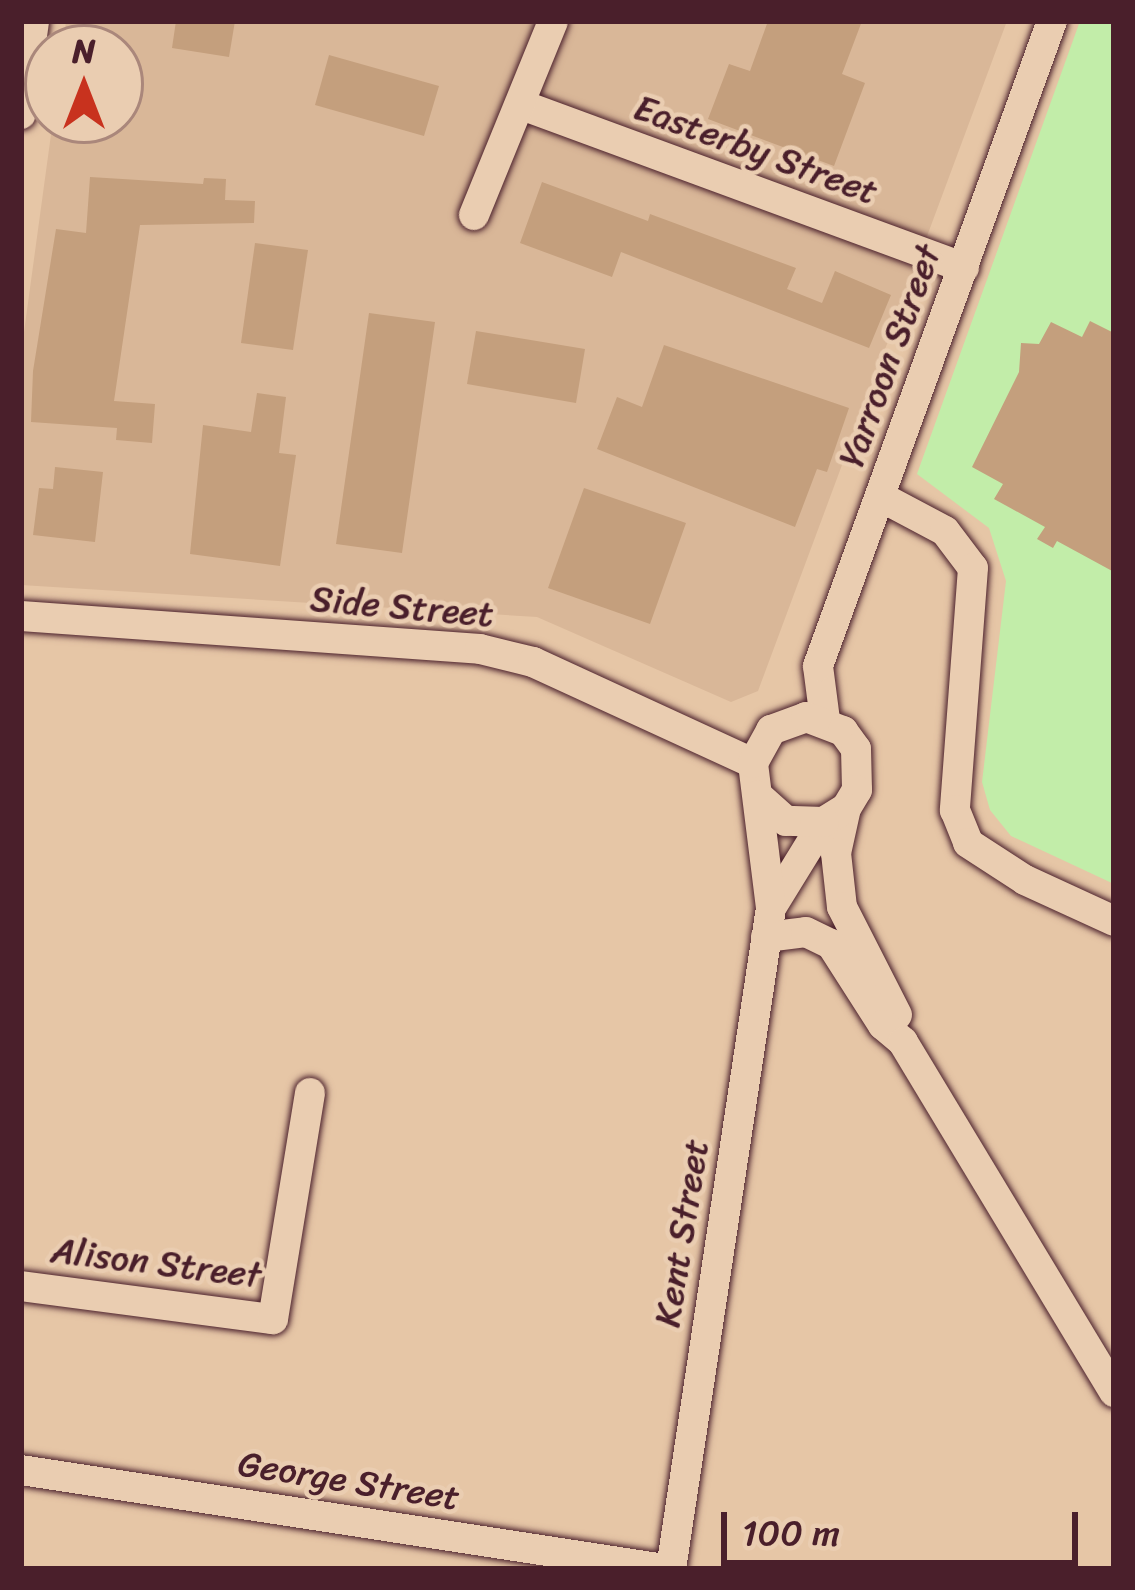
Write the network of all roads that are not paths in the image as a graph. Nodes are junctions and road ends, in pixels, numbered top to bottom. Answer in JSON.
{"nodes":[{"id":1,"x":34,"y":21,"type":"edge"},
{"id":2,"x":553,"y":21,"type":"edge"},
{"id":3,"x":1052,"y":21,"type":"edge"},
{"id":4,"x":522,"y":105,"type":"junction"},
{"id":5,"x":21,"y":114,"type":"edge"},
{"id":6,"x":474,"y":215,"type":"dead end"},
{"id":7,"x":964,"y":268,"type":"junction"},
{"id":8,"x":881,"y":497,"type":"junction"},
{"id":9,"x":21,"y":616,"type":"edge"},
{"id":10,"x":825,"y":720,"type":"junction"},
{"id":11,"x":752,"y":763,"type":"junction"},
{"id":12,"x":758,"y":796,"type":"junction"},
{"id":13,"x":835,"y":815,"type":"junction"},
{"id":14,"x":1114,"y":921,"type":"edge"},
{"id":15,"x":768,"y":922,"type":"junction"},
{"id":16,"x":902,"y":1042,"type":"junction"},
{"id":17,"x":310,"y":1093,"type":"dead end"},
{"id":18,"x":21,"y":1286,"type":"edge"},
{"id":19,"x":1114,"y":1392,"type":"edge"},
{"id":20,"x":21,"y":1470,"type":"edge"},
{"id":21,"x":474,"y":1554,"type":"edge"},
{"id":22,"x":667,"y":1569,"type":"edge"}],
"edges":[{"from":1,"to":5,"type":"street"},
{"from":2,"to":4,"type":"street"},
{"from":3,"to":7,"type":"street","name":"Yarroon Street"},
{"from":4,"to":6,"type":"street"},
{"from":4,"to":7,"type":"street","name":"Easterby Street"},
{"from":7,"to":8,"type":"street","name":"Yarroon Street"},
{"from":8,"to":10,"type":"street","name":"Yarroon Street"},
{"from":8,"to":14,"type":"street"},
{"from":9,"to":11,"type":"street","name":"Side Street"},
{"from":10,"to":11,"type":"street"},
{"from":10,"to":13,"type":"street"},
{"from":11,"to":12,"type":"street"},
{"from":12,"to":13,"type":"street"},
{"from":12,"to":15,"type":"street","name":"Kent Street"},
{"from":13,"to":15,"type":"street","name":"Kent Street"},
{"from":13,"to":16,"type":"street"},
{"from":15,"to":16,"type":"street"},
{"from":15,"to":22,"type":"street","name":"Kent Street"},
{"from":16,"to":19,"type":"street"},
{"from":17,"to":18,"type":"street","name":"Alison Street"},
{"from":20,"to":21,"type":"street","name":"George Street"},
{"from":21,"to":22,"type":"street","name":"George Street"}]}
